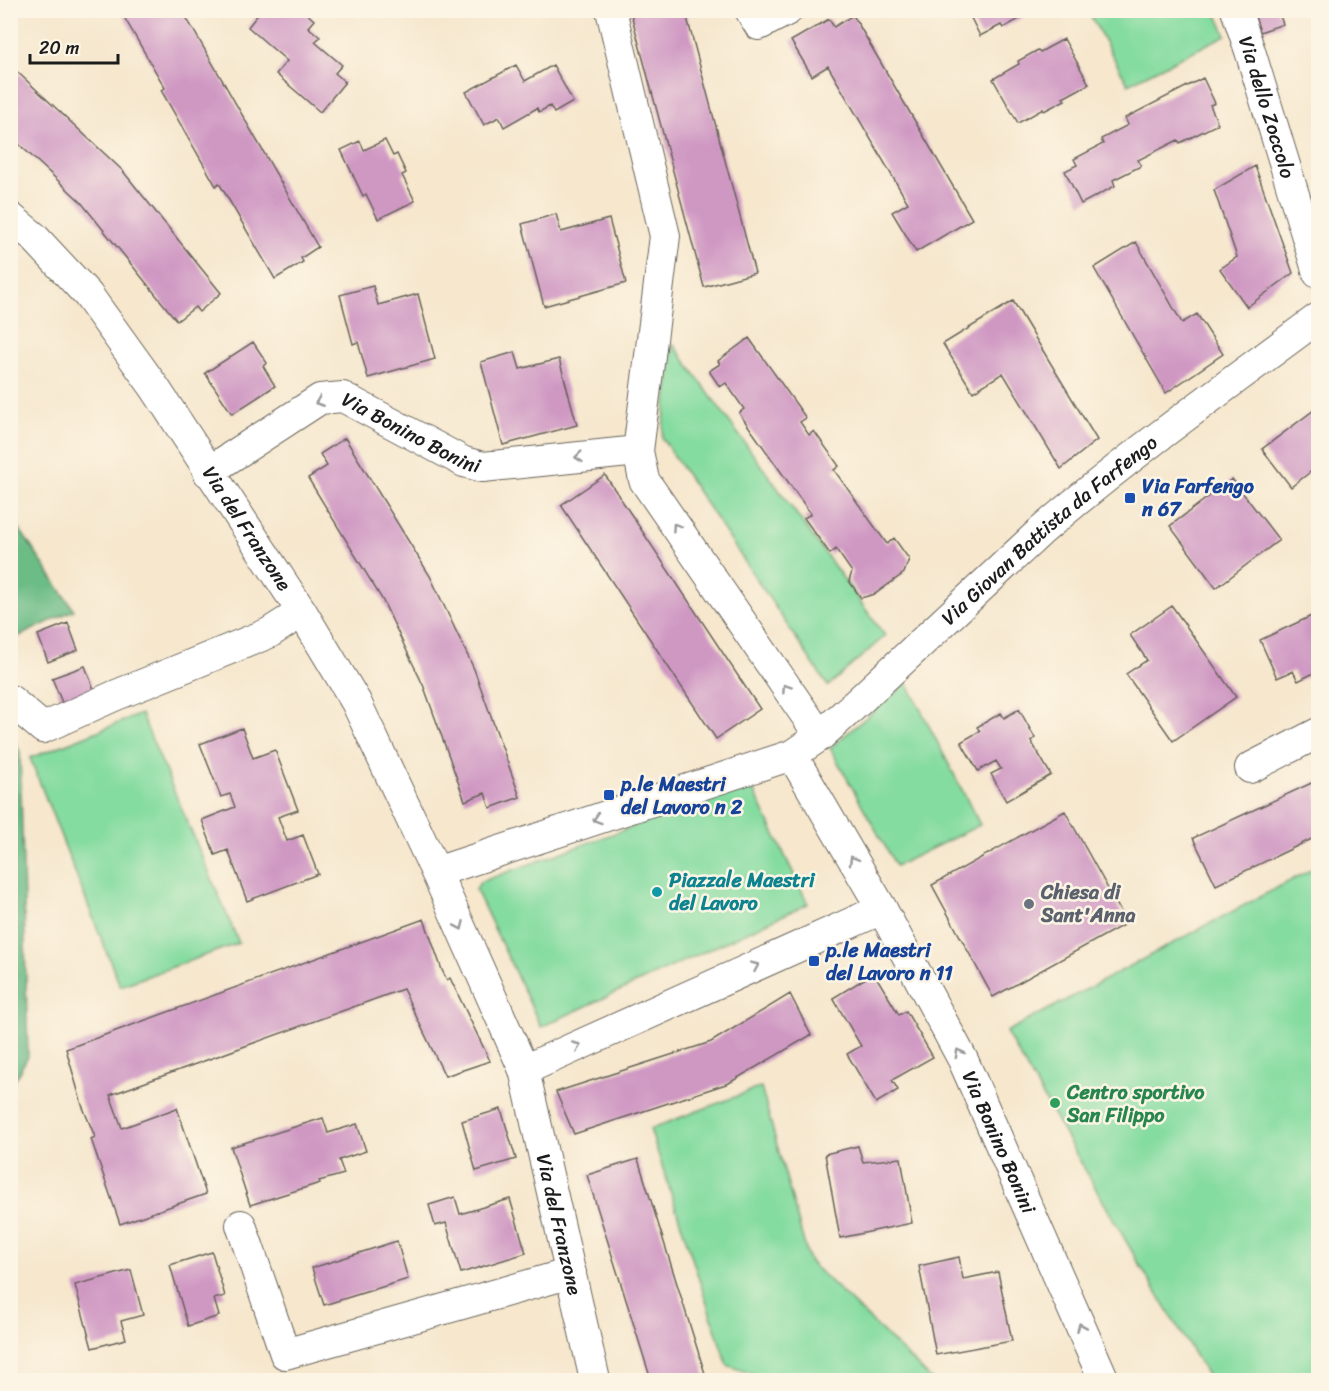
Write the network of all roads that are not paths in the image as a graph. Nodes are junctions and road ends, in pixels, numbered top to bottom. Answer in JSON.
{"nodes":[{"id":1,"x":611,"y":10,"type":"edge"},
{"id":2,"x":750,"y":10,"type":"edge"},
{"id":3,"x":788,"y":10,"type":"edge"},
{"id":4,"x":1236,"y":10,"type":"edge"},
{"id":5,"x":10,"y":217,"type":"edge"},
{"id":6,"x":1318,"y":273,"type":"edge"},
{"id":7,"x":1318,"y":318,"type":"edge"},
{"id":8,"x":638,"y":451,"type":"junction"},
{"id":9,"x":208,"y":472,"type":"junction"},
{"id":10,"x":302,"y":612,"type":"junction"},
{"id":11,"x":10,"y":700,"type":"edge"},
{"id":12,"x":1318,"y":733,"type":"edge"},
{"id":13,"x":819,"y":736,"type":"junction"},
{"id":14,"x":792,"y":755,"type":"junction"},
{"id":15,"x":1250,"y":768,"type":"dead end"},
{"id":16,"x":436,"y":872,"type":"junction"},
{"id":17,"x":882,"y":909,"type":"junction"},
{"id":18,"x":524,"y":1070,"type":"junction"},
{"id":19,"x":241,"y":1225,"type":"dead end"},
{"id":20,"x":571,"y":1273,"type":"junction"},
{"id":21,"x":595,"y":1380,"type":"edge"},
{"id":22,"x":1104,"y":1380,"type":"edge"}],
"edges":[{"from":1,"to":8,"type":"street"},
{"from":2,"to":3,"type":"street"},
{"from":4,"to":6,"type":"street","name":"Via dello Zoccolo"},
{"from":5,"to":9,"type":"street","name":"Via del Franzone"},
{"from":7,"to":13,"type":"street","name":"Via Giovan Battista da Farfengo"},
{"from":8,"to":9,"type":"street","name":"Via Bonino Bonini","one_way":true},
{"from":13,"to":8,"type":"street","one_way":true},
{"from":9,"to":10,"type":"street","name":"Via del Franzone"},
{"from":10,"to":11,"type":"street"},
{"from":10,"to":16,"type":"street","name":"Via del Franzone"},
{"from":12,"to":15,"type":"street"},
{"from":13,"to":14,"type":"street","name":"Via Giovan Battista da Farfengo"},
{"from":14,"to":16,"type":"street","one_way":true},
{"from":17,"to":14,"type":"street","one_way":true},
{"from":16,"to":18,"type":"street","one_way":true},
{"from":18,"to":17,"type":"street","one_way":true},
{"from":22,"to":17,"type":"street","name":"Via Bonino Bonini","one_way":true},
{"from":18,"to":20,"type":"street","name":"Via del Franzone"},
{"from":19,"to":20,"type":"street"},
{"from":20,"to":21,"type":"street","name":"Via del Franzone"}]}
